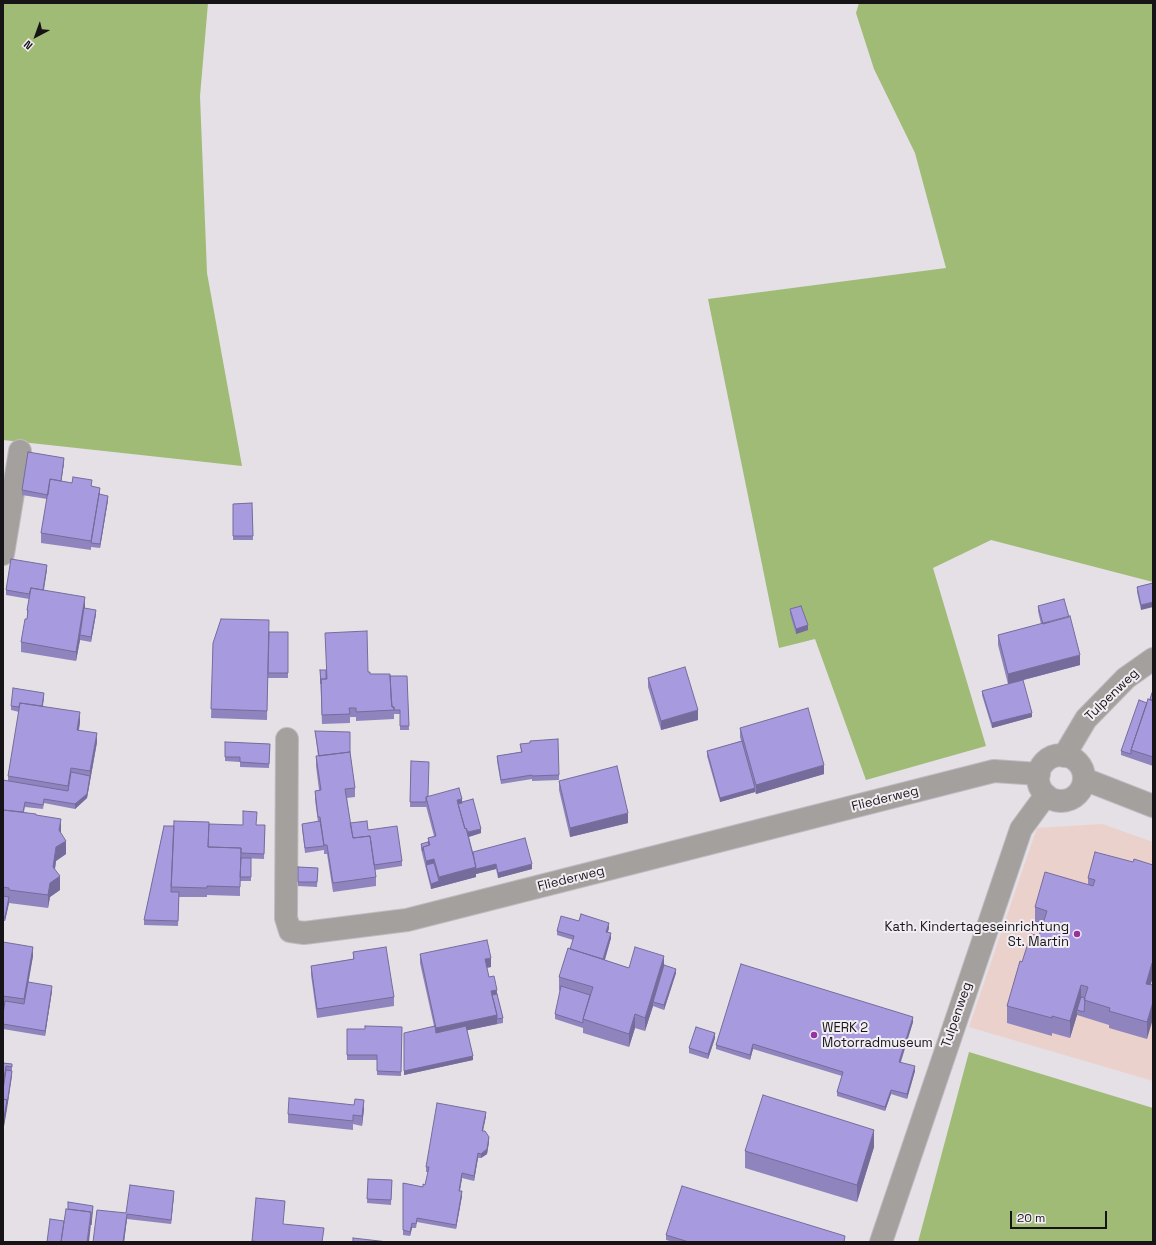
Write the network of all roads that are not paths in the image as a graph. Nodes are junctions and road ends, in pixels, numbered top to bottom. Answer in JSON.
{"nodes":[{"id":1,"x":20,"y":450,"type":"dead end"},
{"id":2,"x":3,"y":554,"type":"edge"},
{"id":3,"x":1153,"y":659,"type":"edge"},
{"id":4,"x":287,"y":739,"type":"dead end"},
{"id":5,"x":1064,"y":756,"type":"junction"},
{"id":6,"x":1039,"y":774,"type":"junction"},
{"id":7,"x":1084,"y":779,"type":"junction"},
{"id":8,"x":1046,"y":795,"type":"junction"},
{"id":9,"x":1153,"y":806,"type":"edge"},
{"id":10,"x":880,"y":1242,"type":"edge"}],
"edges":[{"from":1,"to":2,"type":"street"},
{"from":3,"to":5,"type":"street","name":"Tulpenweg"},
{"from":4,"to":6,"type":"street","name":"Fliederweg"},
{"from":5,"to":6,"type":"street"},
{"from":5,"to":7,"type":"street"},
{"from":6,"to":8,"type":"street"},
{"from":7,"to":8,"type":"street"},
{"from":7,"to":9,"type":"street"},
{"from":8,"to":10,"type":"street","name":"Tulpenweg"}]}
